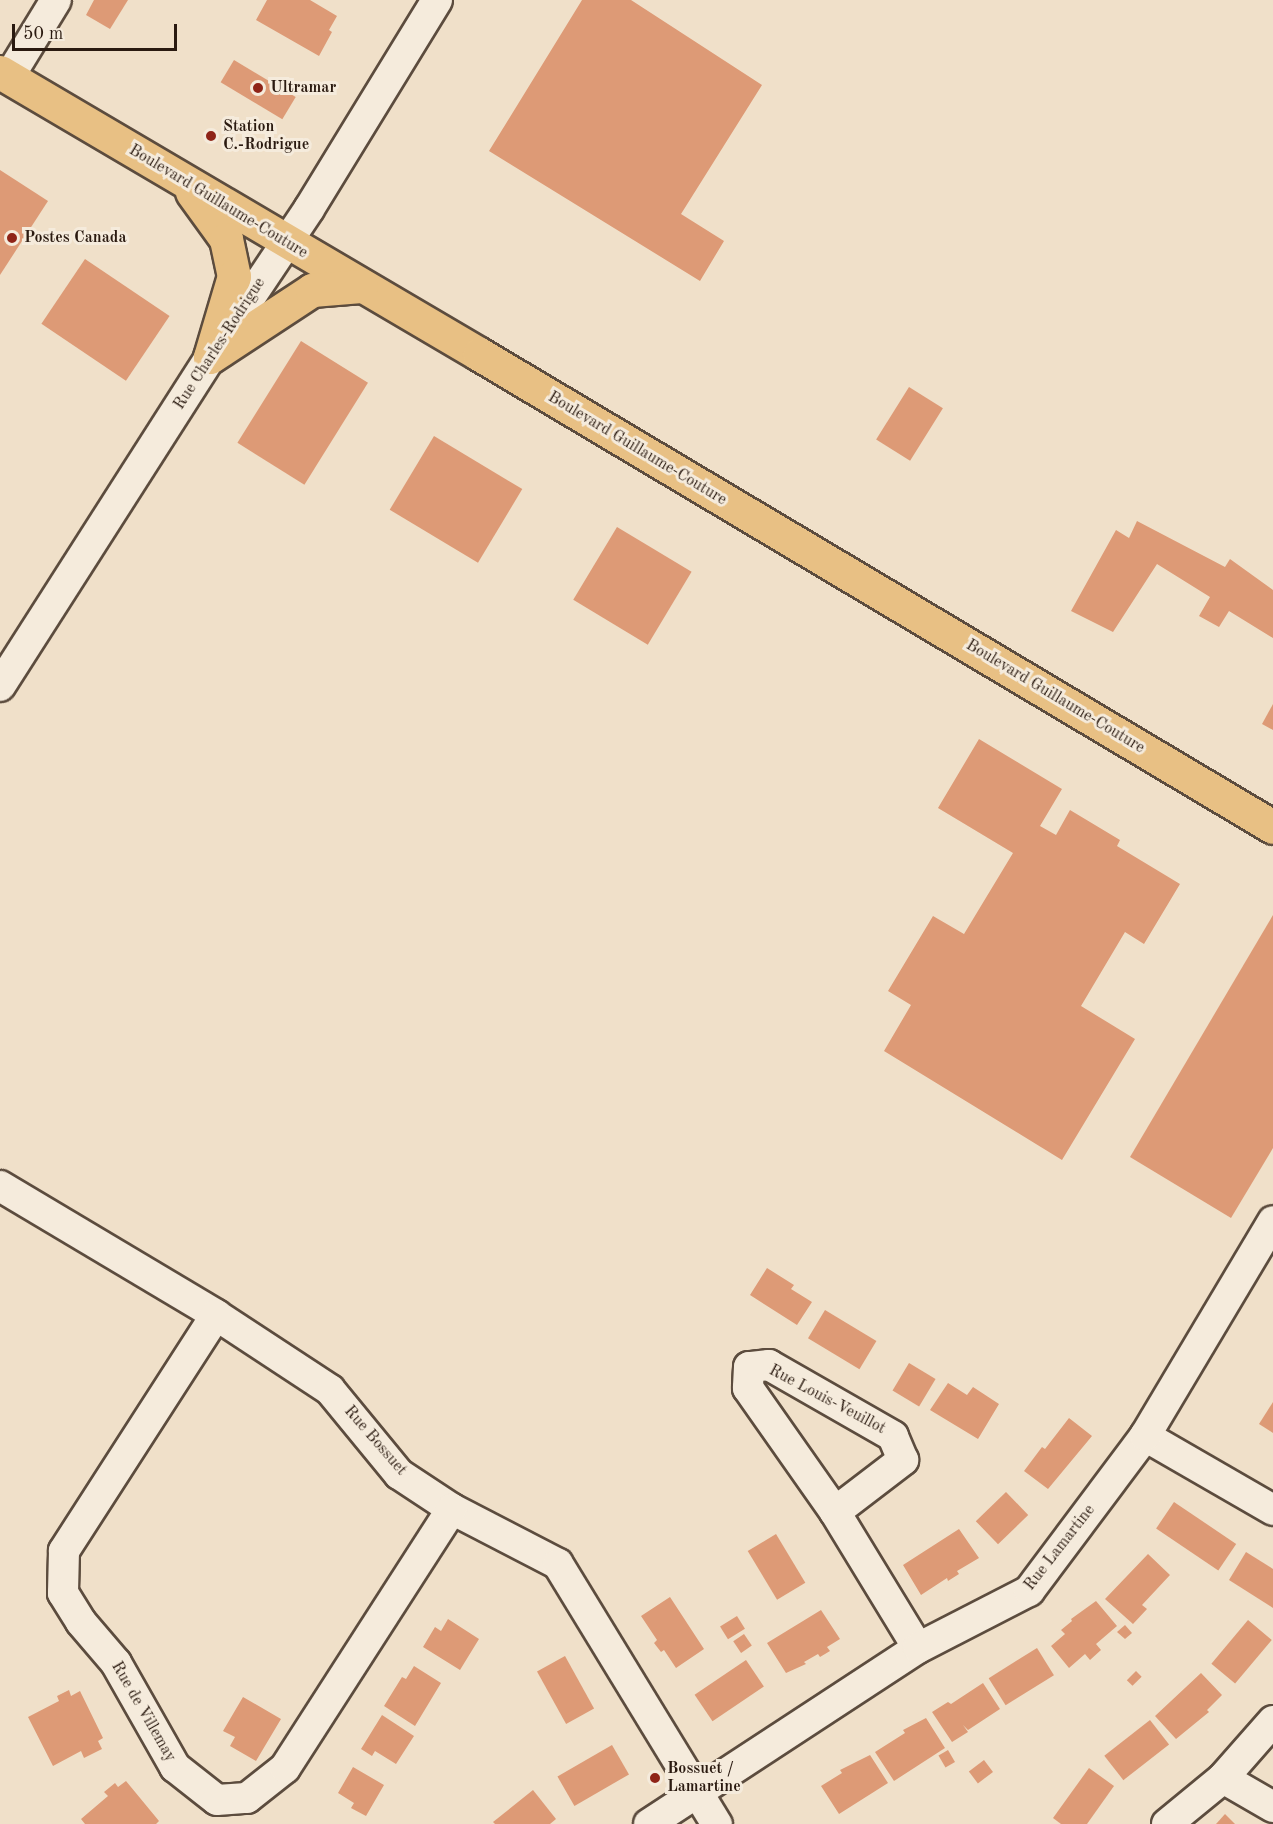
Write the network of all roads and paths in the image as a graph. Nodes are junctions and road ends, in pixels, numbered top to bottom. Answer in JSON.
{"nodes":[{"id":1,"x":56,"y":0,"type":"edge"},
{"id":2,"x":437,"y":0,"type":"edge"},
{"id":3,"x":4,"y":75,"type":"edge"},
{"id":4,"x":183,"y":181,"type":"junction"},
{"id":5,"x":288,"y":242,"type":"junction"},
{"id":6,"x":360,"y":286,"type":"junction"},
{"id":7,"x":210,"y":357,"type":"junction"},
{"id":8,"x":0,"y":686,"type":"edge"},
{"id":9,"x":1273,"y":827,"type":"edge"},
{"id":10,"x":0,"y":1186,"type":"edge"},
{"id":11,"x":1273,"y":1221,"type":"edge"},
{"id":12,"x":216,"y":1315,"type":"junction"},
{"id":13,"x":1144,"y":1436,"type":"junction"},
{"id":14,"x":452,"y":1509,"type":"junction"},
{"id":15,"x":1273,"y":1510,"type":"edge"},
{"id":16,"x":835,"y":1512,"type":"junction"},
{"id":17,"x":918,"y":1648,"type":"junction"},
{"id":18,"x":1273,"y":1721,"type":"edge"},
{"id":19,"x":1223,"y":1778,"type":"junction"},
{"id":20,"x":697,"y":1793,"type":"junction"},
{"id":21,"x":1273,"y":1807,"type":"edge"},
{"id":22,"x":649,"y":1824,"type":"edge"},
{"id":23,"x":717,"y":1824,"type":"edge"},
{"id":24,"x":1167,"y":1824,"type":"edge"}],
"edges":[{"from":1,"to":3,"type":"street"},
{"from":2,"to":5,"type":"street","name":"Rue Charles-Rodrigue"},
{"from":3,"to":4,"type":"main road","name":"Boulevard Guillaume-Couture"},
{"from":4,"to":5,"type":"main road","name":"Boulevard Guillaume-Couture"},
{"from":4,"to":7,"type":"main road"},
{"from":5,"to":6,"type":"main road","name":"Boulevard Guillaume-Couture"},
{"from":5,"to":7,"type":"street","name":"Rue Charles-Rodrigue"},
{"from":6,"to":7,"type":"main road"},
{"from":6,"to":9,"type":"main road","name":"Boulevard Guillaume-Couture"},
{"from":7,"to":8,"type":"street","name":"Rue Charles-Rodrigue"},
{"from":10,"to":12,"type":"street","name":"Rue Bossuet"},
{"from":11,"to":13,"type":"street","name":"Rue Lamartine"},
{"from":12,"to":14,"type":"street","name":"Rue Bossuet"},
{"from":12,"to":14,"type":"street","name":"Rue de Villemay"},
{"from":13,"to":15,"type":"street"},
{"from":13,"to":17,"type":"street","name":"Rue Lamartine"},
{"from":14,"to":20,"type":"street","name":"Rue Bossuet"},
{"from":16,"to":16,"type":"street","name":"Rue Louis-Veuillot"},
{"from":16,"to":17,"type":"street","name":"Rue Louis-Veuillot"},
{"from":17,"to":20,"type":"street","name":"Rue Lamartine"},
{"from":18,"to":19,"type":"street"},
{"from":19,"to":21,"type":"street"},
{"from":19,"to":24,"type":"street"},
{"from":20,"to":22,"type":"street","name":"Rue Lamartine"},
{"from":20,"to":23,"type":"street","name":"Rue Bossuet"}]}
